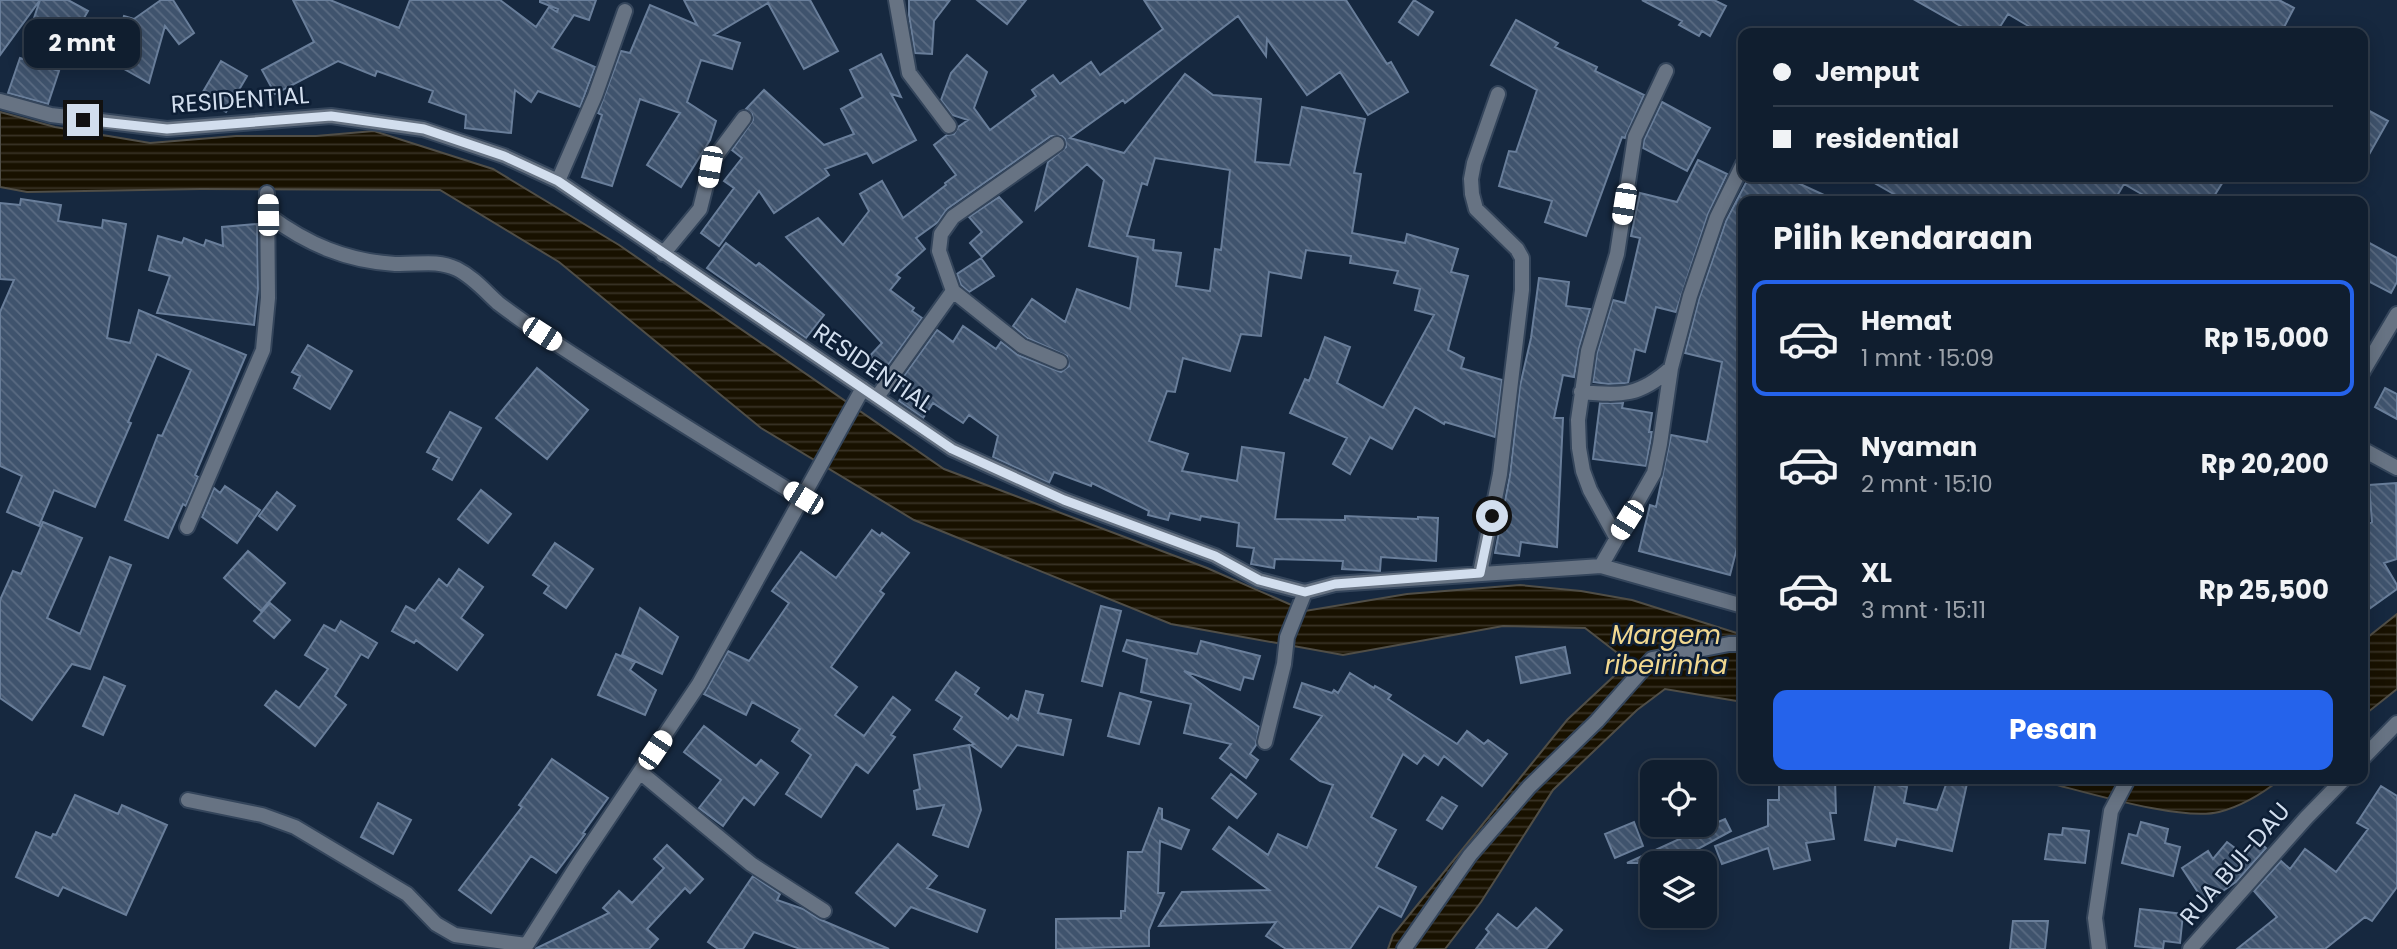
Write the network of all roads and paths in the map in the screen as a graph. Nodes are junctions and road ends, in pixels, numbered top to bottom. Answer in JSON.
{"nodes":[{"id":1,"x":897,"y":0,"type":"edge"},
{"id":2,"x":625,"y":11,"type":"dead end"},
{"id":3,"x":1666,"y":71,"type":"dead end"},
{"id":4,"x":1498,"y":94,"type":"dead end"},
{"id":5,"x":0,"y":102,"type":"edge"},
{"id":6,"x":744,"y":118,"type":"dead end"},
{"id":7,"x":949,"y":126,"type":"dead end"},
{"id":8,"x":1057,"y":144,"type":"dead end"},
{"id":9,"x":1738,"y":174,"type":"edge"},
{"id":10,"x":558,"y":181,"type":"junction"},
{"id":11,"x":267,"y":193,"type":"dead end"},
{"id":12,"x":268,"y":215,"type":"junction"},
{"id":13,"x":663,"y":254,"type":"junction"},
{"id":14,"x":953,"y":292,"type":"junction"},
{"id":15,"x":2397,"y":313,"type":"edge"},
{"id":16,"x":1060,"y":362,"type":"dead end"},
{"id":17,"x":2368,"y":363,"type":"edge"},
{"id":18,"x":1671,"y":368,"type":"junction"},
{"id":19,"x":1581,"y":392,"type":"junction"},
{"id":20,"x":859,"y":395,"type":"junction"},
{"id":21,"x":877,"y":397,"type":"junction"},
{"id":22,"x":2368,"y":452,"type":"edge"},
{"id":23,"x":2397,"y":468,"type":"edge"},
{"id":24,"x":803,"y":498,"type":"junction"},
{"id":25,"x":187,"y":527,"type":"dead end"},
{"id":26,"x":1616,"y":537,"type":"junction"},
{"id":27,"x":1601,"y":566,"type":"junction"},
{"id":28,"x":1480,"y":573,"type":"junction"},
{"id":29,"x":1305,"y":592,"type":"junction"},
{"id":30,"x":1738,"y":605,"type":"edge"},
{"id":31,"x":1738,"y":644,"type":"edge"},
{"id":32,"x":2397,"y":723,"type":"edge"},
{"id":33,"x":1265,"y":742,"type":"dead end"},
{"id":34,"x":2368,"y":753,"type":"edge"},
{"id":35,"x":640,"y":772,"type":"junction"},
{"id":36,"x":2125,"y":784,"type":"edge"},
{"id":37,"x":2339,"y":784,"type":"edge"},
{"id":38,"x":188,"y":800,"type":"dead end"},
{"id":39,"x":824,"y":911,"type":"dead end"},
{"id":40,"x":525,"y":947,"type":"edge"},
{"id":41,"x":1404,"y":949,"type":"edge"},
{"id":42,"x":2099,"y":949,"type":"edge"},
{"id":43,"x":2190,"y":949,"type":"edge"}],
"edges":[{"from":1,"to":7,"type":"street"},
{"from":2,"to":10,"type":"street"},
{"from":3,"to":19,"type":"street"},
{"from":4,"to":28,"type":"street"},
{"from":5,"to":10,"type":"street","name":"RESIDENTIAL"},
{"from":6,"to":13,"type":"street"},
{"from":8,"to":14,"type":"street"},
{"from":9,"to":18,"type":"street"},
{"from":10,"to":13,"type":"street","name":"RESIDENTIAL"},
{"from":11,"to":12,"type":"street"},
{"from":12,"to":24,"type":"street"},
{"from":12,"to":25,"type":"street"},
{"from":13,"to":20,"type":"street","name":"RESIDENTIAL"},
{"from":14,"to":16,"type":"street"},
{"from":14,"to":21,"type":"street"},
{"from":15,"to":17,"type":"street"},
{"from":18,"to":19,"type":"street"},
{"from":18,"to":26,"type":"street"},
{"from":19,"to":26,"type":"street"},
{"from":20,"to":21,"type":"street","name":"RESIDENTIAL"},
{"from":20,"to":24,"type":"street"},
{"from":21,"to":29,"type":"street","name":"RESIDENTIAL"},
{"from":22,"to":23,"type":"street"},
{"from":24,"to":35,"type":"street"},
{"from":26,"to":27,"type":"street"},
{"from":27,"to":28,"type":"street","name":"RESIDENTIAL"},
{"from":27,"to":30,"type":"street","name":"RESIDENTIAL"},
{"from":28,"to":29,"type":"street","name":"RESIDENTIAL"},
{"from":29,"to":33,"type":"street"},
{"from":31,"to":41,"type":"street"},
{"from":32,"to":34,"type":"street"},
{"from":35,"to":39,"type":"street"},
{"from":35,"to":40,"type":"street"},
{"from":36,"to":42,"type":"street"},
{"from":37,"to":43,"type":"street","name":"RUA BUI-DAU"},
{"from":38,"to":40,"type":"street"}]}
